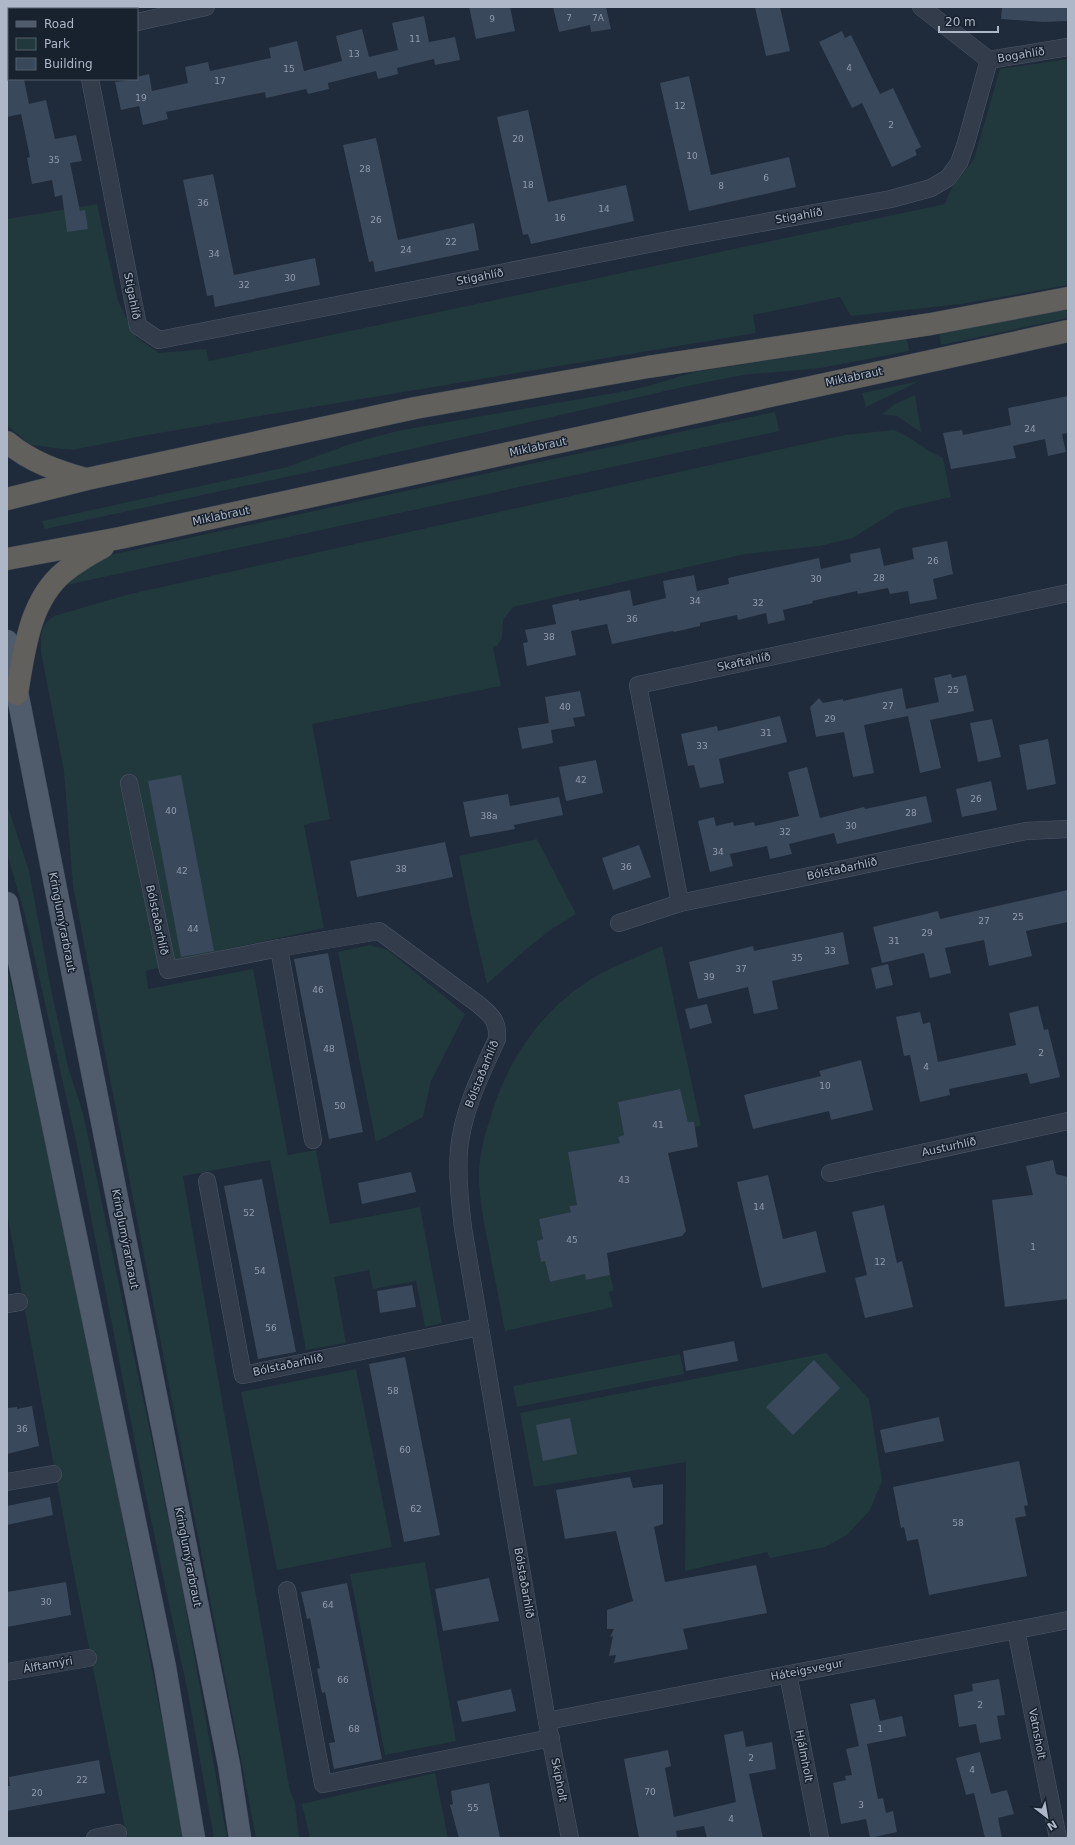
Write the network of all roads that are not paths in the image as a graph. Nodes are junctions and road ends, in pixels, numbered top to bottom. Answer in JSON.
{"nodes":[{"id":1,"x":206,"y":7,"type":"edge"},
{"id":2,"x":921,"y":7,"type":"edge"},
{"id":3,"x":138,"y":22,"type":"edge"},
{"id":4,"x":1068,"y":47,"type":"edge"},
{"id":5,"x":989,"y":60,"type":"junction"},
{"id":6,"x":90,"y":80,"type":"edge"},
{"id":7,"x":1068,"y":298,"type":"edge"},
{"id":8,"x":1064,"y":332,"type":"edge"},
{"id":9,"x":7,"y":442,"type":"edge"},
{"id":10,"x":87,"y":479,"type":"junction"},
{"id":11,"x":7,"y":499,"type":"edge"},
{"id":12,"x":120,"y":538,"type":"junction"},
{"id":13,"x":7,"y":559,"type":"edge"},
{"id":14,"x":1068,"y":593,"type":"edge"},
{"id":15,"x":7,"y":641,"type":"edge"},
{"id":16,"x":17,"y":694,"type":"junction"},
{"id":17,"x":129,"y":783,"type":"dead end"},
{"id":18,"x":1068,"y":829,"type":"edge"},
{"id":19,"x":7,"y":903,"type":"edge"},
{"id":20,"x":680,"y":903,"type":"junction"},
{"id":21,"x":619,"y":923,"type":"dead end"},
{"id":22,"x":279,"y":948,"type":"junction"},
{"id":23,"x":1068,"y":1121,"type":"edge"},
{"id":24,"x":313,"y":1140,"type":"dead end"},
{"id":25,"x":830,"y":1173,"type":"dead end"},
{"id":26,"x":207,"y":1181,"type":"dead end"},
{"id":27,"x":480,"y":1326,"type":"junction"},
{"id":28,"x":53,"y":1474,"type":"dead end"},
{"id":29,"x":7,"y":1482,"type":"edge"},
{"id":30,"x":287,"y":1590,"type":"dead end"},
{"id":31,"x":1068,"y":1620,"type":"edge"},
{"id":32,"x":1016,"y":1630,"type":"junction"},
{"id":33,"x":88,"y":1658,"type":"dead end"},
{"id":34,"x":7,"y":1672,"type":"edge"},
{"id":35,"x":788,"y":1674,"type":"junction"},
{"id":36,"x":547,"y":1721,"type":"junction"},
{"id":37,"x":551,"y":1738,"type":"junction"},
{"id":38,"x":118,"y":1833,"type":"dead end"},
{"id":39,"x":95,"y":1838,"type":"edge"},
{"id":40,"x":194,"y":1838,"type":"edge"},
{"id":41,"x":240,"y":1838,"type":"edge"},
{"id":42,"x":570,"y":1838,"type":"edge"},
{"id":43,"x":820,"y":1838,"type":"edge"},
{"id":44,"x":1058,"y":1838,"type":"edge"}],
"edges":[{"from":1,"to":3,"type":"street"},
{"from":2,"to":5,"type":"street","name":"Bogahlíð"},
{"from":4,"to":5,"type":"street","name":"Bogahlíð"},
{"from":5,"to":6,"type":"street","name":"Stigahlíð"},
{"from":7,"to":10,"type":"highway"},
{"from":8,"to":12,"type":"highway","name":"Miklabraut"},
{"from":9,"to":10,"type":"highway"},
{"from":10,"to":11,"type":"highway"},
{"from":12,"to":13,"type":"highway","name":"Miklabraut"},
{"from":12,"to":16,"type":"highway"},
{"from":14,"to":20,"type":"street","name":"Skaftahlíð"},
{"from":15,"to":16,"type":"main road","name":"Kringlumýrarbraut"},
{"from":16,"to":41,"type":"main road","name":"Kringlumýrarbraut"},
{"from":17,"to":22,"type":"street","name":"Bólstaðarhlíð"},
{"from":18,"to":20,"type":"street","name":"Bólstaðarhlíð"},
{"from":19,"to":40,"type":"main road"},
{"from":20,"to":21,"type":"street","name":"Bólstaðarhlíð"},
{"from":22,"to":24,"type":"street"},
{"from":22,"to":27,"type":"street","name":"Bólstaðarhlíð"},
{"from":23,"to":25,"type":"street","name":"Austurhlíð"},
{"from":26,"to":27,"type":"street","name":"Bólstaðarhlíð"},
{"from":27,"to":36,"type":"street","name":"Bólstaðarhlíð"},
{"from":28,"to":29,"type":"street"},
{"from":30,"to":37,"type":"street"},
{"from":31,"to":32,"type":"street","name":"Háteigsvegur"},
{"from":32,"to":35,"type":"street","name":"Háteigsvegur"},
{"from":32,"to":44,"type":"street","name":"Vatnsholt"},
{"from":33,"to":34,"type":"street","name":"Álftamýri"},
{"from":35,"to":36,"type":"street","name":"Háteigsvegur"},
{"from":35,"to":43,"type":"street","name":"Hjálmholt"},
{"from":36,"to":37,"type":"street","name":"Skipholt"},
{"from":37,"to":42,"type":"street","name":"Skipholt"},
{"from":38,"to":39,"type":"street"}]}
